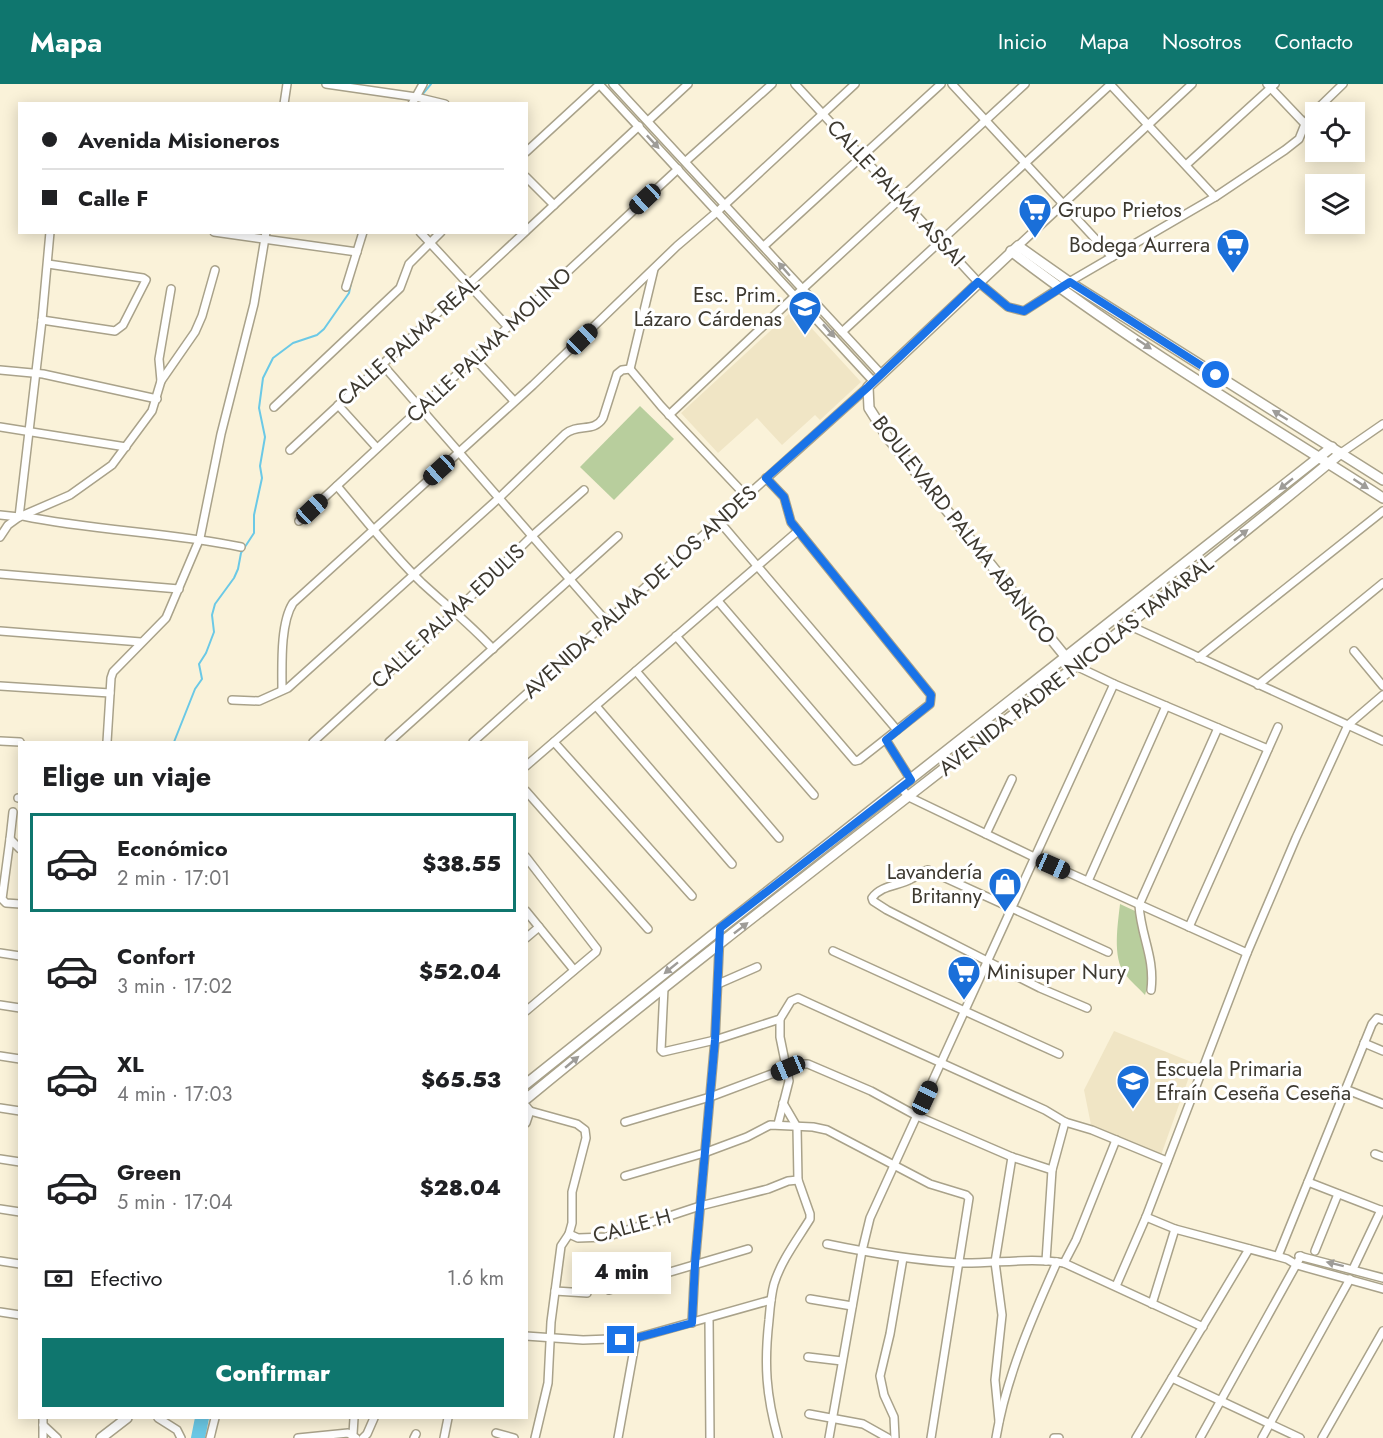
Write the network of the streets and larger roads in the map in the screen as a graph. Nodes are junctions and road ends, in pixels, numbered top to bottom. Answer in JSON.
{"nodes":[{"id":1,"x":287,"y":84,"type":"edge"},
{"id":2,"x":326,"y":84,"type":"edge"},
{"id":3,"x":423,"y":84,"type":"edge"},
{"id":4,"x":599,"y":84,"type":"edge"},
{"id":5,"x":612,"y":84,"type":"edge"},
{"id":6,"x":688,"y":84,"type":"edge"},
{"id":7,"x":772,"y":84,"type":"edge"},
{"id":8,"x":795,"y":84,"type":"edge"},
{"id":9,"x":855,"y":84,"type":"edge"},
{"id":10,"x":941,"y":84,"type":"edge"},
{"id":11,"x":952,"y":84,"type":"edge"},
{"id":12,"x":1025,"y":84,"type":"edge"},
{"id":13,"x":1111,"y":84,"type":"edge"},
{"id":14,"x":1192,"y":84,"type":"edge"},
{"id":15,"x":1343,"y":84,"type":"edge"},
{"id":16,"x":1271,"y":85,"type":"edge"},
{"id":17,"x":418,"y":100,"type":"edge"},
{"id":18,"x":284,"y":102,"type":"edge"},
{"id":19,"x":1323,"y":102,"type":"edge"},
{"id":20,"x":823,"y":114,"type":"junction"},
{"id":21,"x":986,"y":120,"type":"junction"},
{"id":22,"x":648,"y":121,"type":"junction"},
{"id":23,"x":1305,"y":124,"type":"joint"},
{"id":24,"x":1148,"y":125,"type":"junction"},
{"id":25,"x":639,"y":126,"type":"junction"},
{"id":26,"x":528,"y":150,"type":"edge"},
{"id":27,"x":863,"y":157,"type":"junction"},
{"id":28,"x":686,"y":161,"type":"junction"},
{"id":29,"x":1025,"y":163,"type":"junction"},
{"id":30,"x":1186,"y":165,"type":"junction"},
{"id":31,"x":678,"y":169,"type":"junction"},
{"id":32,"x":528,"y":179,"type":"edge"},
{"id":33,"x":1215,"y":197,"type":"junction"},
{"id":34,"x":901,"y":198,"type":"junction"},
{"id":35,"x":725,"y":203,"type":"junction"},
{"id":36,"x":1063,"y":204,"type":"junction"},
{"id":37,"x":554,"y":206,"type":"junction"},
{"id":38,"x":718,"y":211,"type":"junction"},
{"id":39,"x":528,"y":230,"type":"edge"},
{"id":40,"x":50,"y":234,"type":"edge"},
{"id":41,"x":240,"y":234,"type":"edge"},
{"id":42,"x":362,"y":234,"type":"edge"},
{"id":43,"x":422,"y":234,"type":"edge"},
{"id":44,"x":439,"y":234,"type":"edge"},
{"id":45,"x":524,"y":234,"type":"edge"},
{"id":46,"x":266,"y":236,"type":"edge"},
{"id":47,"x":941,"y":242,"type":"junction"},
{"id":48,"x":430,"y":243,"type":"junction"},
{"id":49,"x":765,"y":246,"type":"junction"},
{"id":50,"x":1015,"y":248,"type":"junction"},
{"id":51,"x":357,"y":252,"type":"junction"},
{"id":52,"x":1112,"y":257,"type":"junction"},
{"id":53,"x":48,"y":264,"type":"junction"},
{"id":54,"x":655,"y":267,"type":"junction"},
{"id":55,"x":215,"y":270,"type":"dead end"},
{"id":56,"x":978,"y":282,"type":"junction"},
{"id":57,"x":1070,"y":282,"type":"junction"},
{"id":58,"x":346,"y":286,"type":"dead end"},
{"id":59,"x":469,"y":286,"type":"junction"},
{"id":60,"x":1061,"y":288,"type":"junction"},
{"id":61,"x":171,"y":289,"type":"dead end"},
{"id":62,"x":802,"y":289,"type":"junction"},
{"id":63,"x":796,"y":295,"type":"junction"},
{"id":64,"x":42,"y":320,"type":"junction"},
{"id":65,"x":507,"y":327,"type":"junction"},
{"id":66,"x":842,"y":332,"type":"junction"},
{"id":67,"x":474,"y":358,"type":"junction"},
{"id":68,"x":382,"y":364,"type":"junction"},
{"id":69,"x":630,"y":369,"type":"junction"},
{"id":70,"x":0,"y":370,"type":"edge"},
{"id":71,"x":35,"y":374,"type":"junction"},
{"id":72,"x":881,"y":374,"type":"junction"},
{"id":73,"x":161,"y":381,"type":"junction"},
{"id":74,"x":871,"y":384,"type":"junction"},
{"id":75,"x":157,"y":399,"type":"junction"},
{"id":76,"x":514,"y":400,"type":"junction"},
{"id":77,"x":338,"y":405,"type":"junction"},
{"id":78,"x":274,"y":407,"type":"dead end"},
{"id":79,"x":421,"y":408,"type":"junction"},
{"id":80,"x":669,"y":415,"type":"junction"},
{"id":81,"x":1383,"y":424,"type":"edge"},
{"id":82,"x":0,"y":427,"type":"edge"},
{"id":83,"x":28,"y":432,"type":"junction"},
{"id":84,"x":126,"y":447,"type":"junction"},
{"id":85,"x":1332,"y":447,"type":"junction"},
{"id":86,"x":377,"y":448,"type":"junction"},
{"id":87,"x":290,"y":450,"type":"dead end"},
{"id":88,"x":459,"y":452,"type":"junction"},
{"id":89,"x":1341,"y":453,"type":"junction"},
{"id":90,"x":1320,"y":457,"type":"junction"},
{"id":91,"x":1328,"y":463,"type":"junction"},
{"id":92,"x":766,"y":478,"type":"junction"},
{"id":93,"x":1383,"y":480,"type":"edge"},
{"id":94,"x":337,"y":486,"type":"junction"},
{"id":95,"x":584,"y":490,"type":"dead end"},
{"id":96,"x":746,"y":496,"type":"junction"},
{"id":97,"x":499,"y":498,"type":"junction"},
{"id":98,"x":1383,"y":498,"type":"edge"},
{"id":99,"x":1383,"y":512,"type":"edge"},
{"id":100,"x":0,"y":515,"type":"edge"},
{"id":101,"x":21,"y":516,"type":"junction"},
{"id":102,"x":719,"y":520,"type":"junction"},
{"id":103,"x":299,"y":521,"type":"dead end"},
{"id":104,"x":374,"y":530,"type":"junction"},
{"id":105,"x":798,"y":531,"type":"junction"},
{"id":106,"x":532,"y":536,"type":"junction"},
{"id":107,"x":618,"y":536,"type":"dead end"},
{"id":108,"x":0,"y":537,"type":"edge"},
{"id":109,"x":200,"y":538,"type":"junction"},
{"id":110,"x":241,"y":546,"type":"dead end"},
{"id":111,"x":757,"y":566,"type":"junction"},
{"id":112,"x":0,"y":574,"type":"edge"},
{"id":113,"x":414,"y":574,"type":"junction"},
{"id":114,"x":570,"y":580,"type":"junction"},
{"id":115,"x":1383,"y":583,"type":"edge"},
{"id":116,"x":179,"y":589,"type":"junction"},
{"id":117,"x":718,"y":601,"type":"junction"},
{"id":118,"x":455,"y":612,"type":"junction"},
{"id":119,"x":607,"y":622,"type":"junction"},
{"id":120,"x":1128,"y":625,"type":"junction"},
{"id":121,"x":0,"y":631,"type":"edge"},
{"id":122,"x":676,"y":636,"type":"junction"},
{"id":123,"x":141,"y":642,"type":"junction"},
{"id":124,"x":493,"y":649,"type":"junction"},
{"id":125,"x":1354,"y":651,"type":"dead end"},
{"id":126,"x":1066,"y":658,"type":"junction"},
{"id":127,"x":1198,"y":658,"type":"junction"},
{"id":128,"x":1076,"y":666,"type":"junction"},
{"id":129,"x":636,"y":671,"type":"junction"},
{"id":130,"x":1114,"y":684,"type":"junction"},
{"id":131,"x":1258,"y":685,"type":"junction"},
{"id":132,"x":0,"y":686,"type":"edge"},
{"id":133,"x":1383,"y":686,"type":"edge"},
{"id":134,"x":282,"y":690,"type":"junction"},
{"id":135,"x":110,"y":693,"type":"junction"},
{"id":136,"x":1383,"y":695,"type":"edge"},
{"id":137,"x":232,"y":700,"type":"dead end"},
{"id":138,"x":596,"y":706,"type":"junction"},
{"id":139,"x":1166,"y":706,"type":"junction"},
{"id":140,"x":1348,"y":725,"type":"junction"},
{"id":141,"x":1278,"y":727,"type":"dead end"},
{"id":142,"x":1218,"y":728,"type":"junction"},
{"id":143,"x":897,"y":730,"type":"junction"},
{"id":144,"x":886,"y":740,"type":"junction"},
{"id":145,"x":0,"y":741,"type":"edge"},
{"id":146,"x":107,"y":741,"type":"edge"},
{"id":147,"x":314,"y":741,"type":"edge"},
{"id":148,"x":390,"y":741,"type":"edge"},
{"id":149,"x":474,"y":741,"type":"edge"},
{"id":150,"x":1383,"y":741,"type":"edge"},
{"id":151,"x":18,"y":742,"type":"edge"},
{"id":152,"x":554,"y":742,"type":"junction"},
{"id":153,"x":1268,"y":749,"type":"junction"},
{"id":154,"x":528,"y":764,"type":"edge"},
{"id":155,"x":1012,"y":779,"type":"dead end"},
{"id":156,"x":911,"y":780,"type":"junction"},
{"id":157,"x":901,"y":788,"type":"junction"},
{"id":158,"x":528,"y":793,"type":"edge"},
{"id":159,"x":814,"y":795,"type":"dead end"},
{"id":160,"x":909,"y":797,"type":"junction"},
{"id":161,"x":13,"y":812,"type":"dead end"},
{"id":162,"x":986,"y":834,"type":"junction"},
{"id":163,"x":779,"y":838,"type":"dead end"},
{"id":164,"x":10,"y":839,"type":"junction"},
{"id":165,"x":18,"y":847,"type":"edge"},
{"id":166,"x":1036,"y":858,"type":"junction"},
{"id":167,"x":528,"y":860,"type":"edge"},
{"id":168,"x":732,"y":864,"type":"dead end"},
{"id":169,"x":1088,"y":882,"type":"junction"},
{"id":170,"x":692,"y":896,"type":"dead end"},
{"id":171,"x":18,"y":904,"type":"edge"},
{"id":172,"x":1139,"y":905,"type":"junction"},
{"id":173,"x":1012,"y":910,"type":"junction"},
{"id":174,"x":528,"y":913,"type":"edge"},
{"id":175,"x":539,"y":927,"type":"junction"},
{"id":176,"x":1189,"y":927,"type":"junction"},
{"id":177,"x":720,"y":928,"type":"junction"},
{"id":178,"x":648,"y":930,"type":"dead end"},
{"id":179,"x":528,"y":936,"type":"edge"},
{"id":180,"x":720,"y":944,"type":"junction"},
{"id":181,"x":833,"y":951,"type":"dead end"},
{"id":182,"x":1108,"y":952,"type":"dead end"},
{"id":183,"x":0,"y":953,"type":"edge"},
{"id":184,"x":1247,"y":953,"type":"junction"},
{"id":185,"x":18,"y":956,"type":"edge"},
{"id":186,"x":988,"y":961,"type":"junction"},
{"id":187,"x":757,"y":967,"type":"dead end"},
{"id":188,"x":574,"y":970,"type":"junction"},
{"id":189,"x":718,"y":984,"type":"junction"},
{"id":190,"x":664,"y":988,"type":"junction"},
{"id":191,"x":1151,"y":990,"type":"dead end"},
{"id":192,"x":0,"y":1005,"type":"edge"},
{"id":193,"x":18,"y":1008,"type":"edge"},
{"id":194,"x":1087,"y":1008,"type":"dead end"},
{"id":195,"x":528,"y":1009,"type":"edge"},
{"id":196,"x":965,"y":1011,"type":"junction"},
{"id":197,"x":780,"y":1019,"type":"junction"},
{"id":198,"x":1380,"y":1019,"type":"edge"},
{"id":199,"x":715,"y":1040,"type":"junction"},
{"id":200,"x":1364,"y":1043,"type":"junction"},
{"id":201,"x":1383,"y":1051,"type":"edge"},
{"id":202,"x":1059,"y":1054,"type":"dead end"},
{"id":203,"x":0,"y":1056,"type":"edge"},
{"id":204,"x":18,"y":1059,"type":"edge"},
{"id":205,"x":941,"y":1064,"type":"junction"},
{"id":206,"x":788,"y":1068,"type":"junction"},
{"id":207,"x":528,"y":1082,"type":"edge"},
{"id":208,"x":1346,"y":1089,"type":"junction"},
{"id":209,"x":710,"y":1096,"type":"junction"},
{"id":210,"x":528,"y":1097,"type":"edge"},
{"id":211,"x":783,"y":1103,"type":"junction"},
{"id":212,"x":1383,"y":1104,"type":"edge"},
{"id":213,"x":0,"y":1108,"type":"edge"},
{"id":214,"x":528,"y":1109,"type":"edge"},
{"id":215,"x":18,"y":1111,"type":"edge"},
{"id":216,"x":917,"y":1116,"type":"junction"},
{"id":217,"x":625,"y":1122,"type":"dead end"},
{"id":218,"x":1065,"y":1122,"type":"junction"},
{"id":219,"x":778,"y":1124,"type":"junction"},
{"id":220,"x":797,"y":1127,"type":"junction"},
{"id":221,"x":1116,"y":1140,"type":"junction"},
{"id":222,"x":704,"y":1153,"type":"junction"},
{"id":223,"x":1375,"y":1154,"type":"dead end"},
{"id":224,"x":1012,"y":1157,"type":"junction"},
{"id":225,"x":1383,"y":1157,"type":"edge"},
{"id":226,"x":0,"y":1159,"type":"edge"},
{"id":227,"x":1167,"y":1161,"type":"junction"},
{"id":228,"x":18,"y":1162,"type":"edge"},
{"id":229,"x":893,"y":1167,"type":"junction"},
{"id":230,"x":1052,"y":1170,"type":"junction"},
{"id":231,"x":625,"y":1176,"type":"dead end"},
{"id":232,"x":798,"y":1180,"type":"junction"},
{"id":233,"x":1308,"y":1182,"type":"junction"},
{"id":234,"x":1338,"y":1194,"type":"junction"},
{"id":235,"x":700,"y":1206,"type":"junction"},
{"id":236,"x":0,"y":1209,"type":"edge"},
{"id":237,"x":1382,"y":1211,"type":"edge"},
{"id":238,"x":18,"y":1212,"type":"edge"},
{"id":239,"x":1146,"y":1217,"type":"junction"},
{"id":240,"x":1175,"y":1228,"type":"junction"},
{"id":241,"x":569,"y":1234,"type":"junction"},
{"id":242,"x":827,"y":1244,"type":"dead end"},
{"id":243,"x":748,"y":1249,"type":"dead end"},
{"id":244,"x":1249,"y":1249,"type":"junction"},
{"id":245,"x":861,"y":1251,"type":"junction"},
{"id":246,"x":1316,"y":1251,"type":"dead end"},
{"id":247,"x":1278,"y":1256,"type":"junction"},
{"id":248,"x":1301,"y":1256,"type":"junction"},
{"id":249,"x":903,"y":1258,"type":"junction"},
{"id":250,"x":1287,"y":1259,"type":"junction"},
{"id":251,"x":0,"y":1261,"type":"edge"},
{"id":252,"x":1046,"y":1261,"type":"junction"},
{"id":253,"x":995,"y":1262,"type":"junction"},
{"id":254,"x":1061,"y":1262,"type":"junction"},
{"id":255,"x":958,"y":1263,"type":"junction"},
{"id":256,"x":18,"y":1264,"type":"edge"},
{"id":257,"x":695,"y":1264,"type":"junction"},
{"id":258,"x":1297,"y":1265,"type":"junction"},
{"id":259,"x":1353,"y":1269,"type":"junction"},
{"id":260,"x":1383,"y":1278,"type":"edge"},
{"id":261,"x":1350,"y":1279,"type":"junction"},
{"id":262,"x":1116,"y":1286,"type":"junction"},
{"id":263,"x":1383,"y":1289,"type":"edge"},
{"id":264,"x":609,"y":1290,"type":"dead end"},
{"id":265,"x":555,"y":1291,"type":"junction"},
{"id":266,"x":587,"y":1293,"type":"dead end"},
{"id":267,"x":810,"y":1299,"type":"dead end"},
{"id":268,"x":771,"y":1300,"type":"junction"},
{"id":269,"x":1152,"y":1304,"type":"junction"},
{"id":270,"x":852,"y":1306,"type":"junction"},
{"id":271,"x":0,"y":1312,"type":"edge"},
{"id":272,"x":18,"y":1315,"type":"edge"},
{"id":273,"x":709,"y":1318,"type":"junction"},
{"id":274,"x":692,"y":1323,"type":"junction"},
{"id":275,"x":1203,"y":1327,"type":"junction"},
{"id":276,"x":1383,"y":1331,"type":"edge"},
{"id":277,"x":528,"y":1336,"type":"edge"},
{"id":278,"x":551,"y":1338,"type":"junction"},
{"id":279,"x":636,"y":1338,"type":"junction"},
{"id":280,"x":808,"y":1357,"type":"dead end"},
{"id":281,"x":842,"y":1361,"type":"junction"},
{"id":282,"x":1172,"y":1378,"type":"junction"},
{"id":283,"x":1221,"y":1402,"type":"junction"},
{"id":284,"x":809,"y":1414,"type":"dead end"},
{"id":285,"x":125,"y":1419,"type":"edge"},
{"id":286,"x":160,"y":1419,"type":"edge"},
{"id":287,"x":215,"y":1419,"type":"edge"},
{"id":288,"x":354,"y":1419,"type":"edge"},
{"id":289,"x":374,"y":1419,"type":"edge"},
{"id":290,"x":448,"y":1419,"type":"edge"},
{"id":291,"x":832,"y":1419,"type":"junction"},
{"id":292,"x":43,"y":1421,"type":"edge"},
{"id":293,"x":999,"y":1421,"type":"junction"},
{"id":294,"x":1270,"y":1424,"type":"junction"},
{"id":295,"x":496,"y":1433,"type":"dead end"},
{"id":296,"x":343,"y":1436,"type":"edge"},
{"id":297,"x":354,"y":1436,"type":"edge"},
{"id":298,"x":43,"y":1438,"type":"edge"},
{"id":299,"x":57,"y":1438,"type":"edge"},
{"id":300,"x":100,"y":1438,"type":"edge"},
{"id":301,"x":181,"y":1438,"type":"edge"},
{"id":302,"x":210,"y":1438,"type":"edge"},
{"id":303,"x":298,"y":1438,"type":"edge"},
{"id":304,"x":363,"y":1438,"type":"edge"},
{"id":305,"x":444,"y":1438,"type":"edge"},
{"id":306,"x":514,"y":1438,"type":"edge"},
{"id":307,"x":535,"y":1438,"type":"edge"},
{"id":308,"x":618,"y":1438,"type":"edge"},
{"id":309,"x":710,"y":1438,"type":"edge"},
{"id":310,"x":778,"y":1438,"type":"edge"},
{"id":311,"x":829,"y":1438,"type":"edge"},
{"id":312,"x":888,"y":1438,"type":"edge"},
{"id":313,"x":895,"y":1438,"type":"edge"},
{"id":314,"x":931,"y":1438,"type":"edge"},
{"id":315,"x":996,"y":1438,"type":"edge"},
{"id":316,"x":1054,"y":1438,"type":"edge"},
{"id":317,"x":1059,"y":1438,"type":"edge"},
{"id":318,"x":1136,"y":1438,"type":"edge"},
{"id":319,"x":1200,"y":1438,"type":"edge"},
{"id":320,"x":1262,"y":1438,"type":"edge"},
{"id":321,"x":1300,"y":1438,"type":"edge"},
{"id":322,"x":1322,"y":1438,"type":"edge"}],
"edges":[{"from":1,"to":18,"type":"street"},
{"from":2,"to":17,"type":"street"},
{"from":3,"to":17,"type":"street"},
{"from":4,"to":25,"type":"street"},
{"from":4,"to":26,"type":"street"},
{"from":5,"to":22,"type":"street"},
{"from":6,"to":22,"type":"street"},
{"from":7,"to":28,"type":"street"},
{"from":8,"to":20,"type":"street","name":"CALLE PALMA ASSAI"},
{"from":9,"to":20,"type":"street"},
{"from":10,"to":27,"type":"street"},
{"from":11,"to":21,"type":"street"},
{"from":12,"to":21,"type":"street"},
{"from":13,"to":24,"type":"street"},
{"from":13,"to":29,"type":"street"},
{"from":14,"to":24,"type":"street"},
{"from":15,"to":19,"type":"street","name":"CALLE PALMA ASSAI"},
{"from":16,"to":23,"type":"street"},
{"from":16,"to":30,"type":"street"},
{"from":20,"to":27,"type":"street","name":"CALLE PALMA ASSAI"},
{"from":20,"to":35,"type":"street"},
{"from":21,"to":29,"type":"street"},
{"from":21,"to":34,"type":"street"},
{"from":22,"to":28,"type":"street"},
{"from":23,"to":33,"type":"street","name":"CALLE PALMA ASSAI"},
{"from":24,"to":30,"type":"street"},
{"from":24,"to":36,"type":"street"},
{"from":25,"to":31,"type":"street","one_way":true},
{"from":25,"to":37,"type":"street","name":"CALLE PALMA REAL"},
{"from":27,"to":34,"type":"street","name":"CALLE PALMA ASSAI"},
{"from":27,"to":49,"type":"street"},
{"from":28,"to":35,"type":"street"},
{"from":29,"to":36,"type":"street"},
{"from":29,"to":47,"type":"street"},
{"from":30,"to":33,"type":"street"},
{"from":31,"to":38,"type":"street"},
{"from":31,"to":65,"type":"street","name":"CALLE PALMA MOLINO"},
{"from":32,"to":37,"type":"street"},
{"from":33,"to":52,"type":"street","name":"CALLE PALMA ASSAI"},
{"from":34,"to":47,"type":"street","name":"CALLE PALMA ASSAI"},
{"from":34,"to":62,"type":"street"},
{"from":35,"to":38,"type":"street"},
{"from":35,"to":49,"type":"street"},
{"from":36,"to":50,"type":"street"},
{"from":36,"to":52,"type":"street"},
{"from":37,"to":39,"type":"street","name":"CALLE PALMA REAL"},
{"from":38,"to":54,"type":"street"},
{"from":38,"to":63,"type":"street"},
{"from":40,"to":53,"type":"street"},
{"from":41,"to":46,"type":"street"},
{"from":42,"to":51,"type":"street"},
{"from":43,"to":48,"type":"street"},
{"from":44,"to":48,"type":"street"},
{"from":45,"to":59,"type":"street","name":"CALLE PALMA REAL"},
{"from":46,"to":51,"type":"street"},
{"from":46,"to":109,"type":"street"},
{"from":47,"to":56,"type":"street","name":"CALLE PALMA ASSAI"},
{"from":47,"to":66,"type":"street"},
{"from":48,"to":59,"type":"street"},
{"from":48,"to":78,"type":"street"},
{"from":62,"to":49,"type":"street","one_way":true},
{"from":50,"to":56,"type":"street","name":"AVENIDA PALMA DE LOS ANDES"},
{"from":50,"to":57,"type":"street"},
{"from":50,"to":60,"type":"street"},
{"from":51,"to":58,"type":"street"},
{"from":52,"to":57,"type":"street","name":"CALLE PALMA ASSAI"},
{"from":53,"to":64,"type":"street"},
{"from":53,"to":64,"type":"street"},
{"from":54,"to":69,"type":"street"},
{"from":54,"to":76,"type":"street"},
{"from":55,"to":73,"type":"street"},
{"from":56,"to":60,"type":"street","name":"CALLE PALMA ASSAI"},
{"from":56,"to":72,"type":"street","name":"AVENIDA PALMA DE LOS ANDES"},
{"from":57,"to":60,"type":"street","name":"CALLE PALMA ASSAI"},
{"from":85,"to":57,"type":"street","one_way":true},
{"from":59,"to":65,"type":"street"},
{"from":59,"to":68,"type":"street","name":"CALLE PALMA REAL"},
{"from":60,"to":90,"type":"street","one_way":true},
{"from":61,"to":73,"type":"street"},
{"from":62,"to":63,"type":"street"},
{"from":62,"to":66,"type":"street"},
{"from":63,"to":74,"type":"street","one_way":true},
{"from":63,"to":80,"type":"street"},
{"from":64,"to":71,"type":"street"},
{"from":65,"to":67,"type":"street","name":"CALLE PALMA MOLINO"},
{"from":66,"to":72,"type":"street"},
{"from":67,"to":76,"type":"street"},
{"from":67,"to":79,"type":"street","name":"CALLE PALMA MOLINO"},
{"from":68,"to":77,"type":"street","name":"CALLE PALMA REAL"},
{"from":68,"to":79,"type":"street"},
{"from":69,"to":80,"type":"street"},
{"from":69,"to":97,"type":"street"},
{"from":70,"to":71,"type":"street"},
{"from":71,"to":75,"type":"street"},
{"from":71,"to":83,"type":"street"},
{"from":72,"to":74,"type":"street","name":"AVENIDA PALMA DE LOS ANDES"},
{"from":73,"to":75,"type":"street"},
{"from":74,"to":92,"type":"street","name":"AVENIDA PALMA DE LOS ANDES"},
{"from":74,"to":126,"type":"street","name":"BOULEVARD PALMA ABANICO"},
{"from":75,"to":84,"type":"street"},
{"from":76,"to":88,"type":"street"},
{"from":77,"to":86,"type":"street"},
{"from":77,"to":87,"type":"street","name":"CALLE PALMA REAL"},
{"from":79,"to":86,"type":"street","name":"CALLE PALMA MOLINO"},
{"from":79,"to":88,"type":"street"},
{"from":80,"to":96,"type":"street"},
{"from":81,"to":89,"type":"street"},
{"from":82,"to":83,"type":"street"},
{"from":83,"to":84,"type":"street"},
{"from":83,"to":101,"type":"street"},
{"from":84,"to":101,"type":"street"},
{"from":85,"to":89,"type":"street"},
{"from":85,"to":90,"type":"street","name":"AVENIDA PADRE NICOLAS TAMARAL"},
{"from":86,"to":94,"type":"street","name":"CALLE PALMA MOLINO"},
{"from":88,"to":97,"type":"street"},
{"from":88,"to":104,"type":"street"},
{"from":89,"to":91,"type":"street","name":"AVENIDA PADRE NICOLAS TAMARAL"},
{"from":89,"to":93,"type":"street"},
{"from":90,"to":91,"type":"street"},
{"from":90,"to":126,"type":"street","name":"AVENIDA PADRE NICOLAS TAMARAL","one_way":true},
{"from":91,"to":98,"type":"street","one_way":true},
{"from":120,"to":91,"type":"street","name":"AVENIDA PADRE NICOLAS TAMARAL","one_way":true},
{"from":92,"to":96,"type":"street","name":"AVENIDA PALMA DE LOS ANDES"},
{"from":92,"to":105,"type":"street"},
{"from":94,"to":103,"type":"street","name":"CALLE PALMA MOLINO"},
{"from":94,"to":104,"type":"street"},
{"from":95,"to":106,"type":"street","name":"CALLE PALMA EDULIS"},
{"from":96,"to":102,"type":"street","name":"AVENIDA PALMA DE LOS ANDES"},
{"from":97,"to":106,"type":"street"},
{"from":97,"to":113,"type":"street"},
{"from":99,"to":127,"type":"street"},
{"from":100,"to":101,"type":"street"},
{"from":101,"to":108,"type":"street"},
{"from":101,"to":109,"type":"street"},
{"from":102,"to":111,"type":"street"},
{"from":102,"to":119,"type":"street","name":"AVENIDA PALMA DE LOS ANDES"},
{"from":104,"to":113,"type":"street"},
{"from":104,"to":134,"type":"street"},
{"from":105,"to":111,"type":"street"},
{"from":105,"to":143,"type":"street"},
{"from":106,"to":114,"type":"street"},
{"from":106,"to":118,"type":"street","name":"CALLE PALMA EDULIS"},
{"from":107,"to":114,"type":"street"},
{"from":109,"to":110,"type":"street"},
{"from":109,"to":116,"type":"street"},
{"from":111,"to":117,"type":"street"},
{"from":111,"to":143,"type":"street"},
{"from":112,"to":116,"type":"street"},
{"from":113,"to":118,"type":"street"},
{"from":113,"to":134,"type":"street"},
{"from":114,"to":119,"type":"street"},
{"from":114,"to":124,"type":"street"},
{"from":115,"to":131,"type":"street"},
{"from":116,"to":123,"type":"street"},
{"from":117,"to":122,"type":"street"},
{"from":117,"to":144,"type":"street"},
{"from":118,"to":124,"type":"street"},
{"from":118,"to":147,"type":"street","name":"CALLE PALMA EDULIS"},
{"from":119,"to":149,"type":"street","name":"AVENIDA PALMA DE LOS ANDES"},
{"from":120,"to":127,"type":"street"},
{"from":120,"to":128,"type":"street","name":"AVENIDA PADRE NICOLAS TAMARAL"},
{"from":121,"to":123,"type":"street"},
{"from":122,"to":129,"type":"street"},
{"from":122,"to":159,"type":"street"},
{"from":123,"to":135,"type":"street"},
{"from":124,"to":148,"type":"street"},
{"from":125,"to":133,"type":"street"},
{"from":126,"to":128,"type":"street","name":"BOULEVARD PALMA ABANICO"},
{"from":126,"to":156,"type":"street","name":"AVENIDA PADRE NICOLAS TAMARAL"},
{"from":127,"to":131,"type":"street"},
{"from":128,"to":130,"type":"street"},
{"from":128,"to":160,"type":"street","name":"AVENIDA PADRE NICOLAS TAMARAL"},
{"from":129,"to":138,"type":"street"},
{"from":129,"to":163,"type":"street"},
{"from":130,"to":139,"type":"street"},
{"from":130,"to":166,"type":"street"},
{"from":131,"to":140,"type":"street"},
{"from":132,"to":135,"type":"street"},
{"from":134,"to":137,"type":"street"},
{"from":135,"to":146,"type":"street"},
{"from":136,"to":140,"type":"street"},
{"from":138,"to":152,"type":"street"},
{"from":138,"to":168,"type":"street"},
{"from":139,"to":142,"type":"street"},
{"from":139,"to":169,"type":"street"},
{"from":140,"to":150,"type":"street"},
{"from":140,"to":184,"type":"street"},
{"from":141,"to":153,"type":"street"},
{"from":142,"to":153,"type":"street"},
{"from":142,"to":172,"type":"street"},
{"from":143,"to":144,"type":"street"},
{"from":144,"to":156,"type":"street"},
{"from":145,"to":151,"type":"street"},
{"from":152,"to":154,"type":"street"},
{"from":152,"to":170,"type":"street"},
{"from":153,"to":176,"type":"street"},
{"from":155,"to":162,"type":"street"},
{"from":156,"to":157,"type":"street","name":"AVENIDA PADRE NICOLAS TAMARAL"},
{"from":157,"to":160,"type":"street"},
{"from":157,"to":177,"type":"street","name":"AVENIDA PADRE NICOLAS TAMARAL"},
{"from":158,"to":178,"type":"street"},
{"from":160,"to":162,"type":"street"},
{"from":180,"to":160,"type":"street","name":"AVENIDA PADRE NICOLAS TAMARAL","one_way":true},
{"from":161,"to":164,"type":"street"},
{"from":162,"to":166,"type":"street"},
{"from":164,"to":165,"type":"street"},
{"from":164,"to":171,"type":"street"},
{"from":166,"to":169,"type":"street"},
{"from":166,"to":173,"type":"street"},
{"from":167,"to":188,"type":"street"},
{"from":169,"to":172,"type":"street"},
{"from":172,"to":176,"type":"street"},
{"from":172,"to":191,"type":"street"},
{"from":173,"to":182,"type":"street"},
{"from":173,"to":186,"type":"street"},
{"from":173,"to":186,"type":"street"},
{"from":174,"to":175,"type":"street"},
{"from":175,"to":179,"type":"street"},
{"from":175,"to":188,"type":"street"},
{"from":176,"to":184,"type":"street"},
{"from":177,"to":180,"type":"street"},
{"from":177,"to":207,"type":"street","name":"AVENIDA PADRE NICOLAS TAMARAL","one_way":true},
{"from":180,"to":189,"type":"street"},
{"from":180,"to":190,"type":"street","name":"AVENIDA PADRE NICOLAS TAMARAL"},
{"from":181,"to":196,"type":"street"},
{"from":183,"to":185,"type":"street"},
{"from":184,"to":227,"type":"street"},
{"from":186,"to":194,"type":"street"},
{"from":186,"to":196,"type":"street"},
{"from":187,"to":189,"type":"street"},
{"from":188,"to":195,"type":"street"},
{"from":189,"to":199,"type":"street"},
{"from":190,"to":199,"type":"street"},
{"from":210,"to":190,"type":"street","name":"AVENIDA PADRE NICOLAS TAMARAL","one_way":true},
{"from":192,"to":193,"type":"street"},
{"from":196,"to":202,"type":"street"},
{"from":196,"to":205,"type":"street"},
{"from":197,"to":199,"type":"street"},
{"from":197,"to":205,"type":"street"},
{"from":197,"to":206,"type":"street"},
{"from":198,"to":200,"type":"street"},
{"from":199,"to":209,"type":"street"},
{"from":200,"to":201,"type":"street"},
{"from":200,"to":208,"type":"street"},
{"from":203,"to":204,"type":"street"},
{"from":205,"to":216,"type":"street"},
{"from":205,"to":218,"type":"street"},
{"from":206,"to":209,"type":"street"},
{"from":206,"to":211,"type":"street"},
{"from":206,"to":216,"type":"street"},
{"from":208,"to":212,"type":"street"},
{"from":208,"to":233,"type":"street"},
{"from":209,"to":217,"type":"street"},
{"from":209,"to":222,"type":"street"},
{"from":211,"to":219,"type":"street"},
{"from":211,"to":220,"type":"street"},
{"from":213,"to":215,"type":"street"},
{"from":214,"to":241,"type":"street","name":"CALLE H"},
{"from":216,"to":224,"type":"street"},
{"from":216,"to":229,"type":"street"},
{"from":218,"to":221,"type":"street"},
{"from":218,"to":230,"type":"street"},
{"from":219,"to":220,"type":"street"},
{"from":219,"to":222,"type":"street"},
{"from":220,"to":229,"type":"street"},
{"from":220,"to":232,"type":"street"},
{"from":221,"to":227,"type":"street"},
{"from":221,"to":254,"type":"street"},
{"from":222,"to":231,"type":"street"},
{"from":222,"to":235,"type":"street"},
{"from":223,"to":225,"type":"street"},
{"from":224,"to":230,"type":"street"},
{"from":224,"to":253,"type":"street"},
{"from":226,"to":228,"type":"street"},
{"from":227,"to":239,"type":"street"},
{"from":229,"to":245,"type":"street"},
{"from":229,"to":255,"type":"street"},
{"from":230,"to":252,"type":"street"},
{"from":232,"to":235,"type":"street","name":"CALLE H"},
{"from":232,"to":268,"type":"street"},
{"from":233,"to":234,"type":"street"},
{"from":233,"to":247,"type":"street"},
{"from":234,"to":237,"type":"street"},
{"from":234,"to":246,"type":"street"},
{"from":235,"to":241,"type":"street","name":"CALLE H"},
{"from":235,"to":257,"type":"street"},
{"from":236,"to":238,"type":"street"},
{"from":237,"to":259,"type":"street"},
{"from":239,"to":240,"type":"street"},
{"from":239,"to":262,"type":"street"},
{"from":240,"to":244,"type":"street"},
{"from":240,"to":269,"type":"street"},
{"from":241,"to":265,"type":"street","name":"CALLE H"},
{"from":242,"to":245,"type":"street"},
{"from":243,"to":257,"type":"street"},
{"from":244,"to":247,"type":"street"},
{"from":244,"to":275,"type":"street"},
{"from":245,"to":249,"type":"street"},
{"from":245,"to":270,"type":"street"},
{"from":247,"to":250,"type":"street"},
{"from":248,"to":250,"type":"street"},
{"from":248,"to":258,"type":"street"},
{"from":259,"to":248,"type":"street","one_way":true},
{"from":249,"to":255,"type":"street"},
{"from":249,"to":313,"type":"street"},
{"from":250,"to":258,"type":"street"},
{"from":251,"to":256,"type":"street"},
{"from":252,"to":253,"type":"street"},
{"from":252,"to":254,"type":"street"},
{"from":253,"to":255,"type":"street"},
{"from":253,"to":293,"type":"street"},
{"from":254,"to":262,"type":"street"},
{"from":254,"to":293,"type":"street"},
{"from":255,"to":314,"type":"street"},
{"from":257,"to":264,"type":"street"},
{"from":257,"to":274,"type":"street"},
{"from":258,"to":261,"type":"street"},
{"from":258,"to":283,"type":"street"},
{"from":259,"to":260,"type":"street"},
{"from":261,"to":263,"type":"street"},
{"from":261,"to":294,"type":"street"},
{"from":262,"to":269,"type":"street"},
{"from":265,"to":266,"type":"street"},
{"from":265,"to":278,"type":"street","name":"CALLE H"},
{"from":267,"to":270,"type":"street"},
{"from":268,"to":273,"type":"street"},
{"from":268,"to":310,"type":"street"},
{"from":269,"to":275,"type":"street"},
{"from":270,"to":281,"type":"street"},
{"from":271,"to":272,"type":"street"},
{"from":273,"to":274,"type":"street"},
{"from":273,"to":309,"type":"street"},
{"from":274,"to":279,"type":"street"},
{"from":275,"to":282,"type":"street"},
{"from":276,"to":322,"type":"street"},
{"from":277,"to":278,"type":"street"},
{"from":278,"to":279,"type":"street"},
{"from":278,"to":307,"type":"street","name":"CALLE H"},
{"from":279,"to":308,"type":"street"},
{"from":280,"to":281,"type":"street"},
{"from":281,"to":291,"type":"street"},
{"from":282,"to":283,"type":"street"},
{"from":282,"to":318,"type":"street"},
{"from":283,"to":294,"type":"street"},
{"from":283,"to":319,"type":"street"},
{"from":284,"to":291,"type":"street"},
{"from":285,"to":300,"type":"street"},
{"from":286,"to":301,"type":"street"},
{"from":287,"to":302,"type":"street"},
{"from":288,"to":297,"type":"street"},
{"from":289,"to":304,"type":"street"},
{"from":290,"to":305,"type":"street"},
{"from":291,"to":311,"type":"street"},
{"from":291,"to":312,"type":"street"},
{"from":292,"to":298,"type":"street"},
{"from":292,"to":299,"type":"street"},
{"from":293,"to":315,"type":"street"},
{"from":294,"to":320,"type":"street"},
{"from":294,"to":321,"type":"street"},
{"from":295,"to":306,"type":"street"},
{"from":296,"to":297,"type":"street"},
{"from":296,"to":303,"type":"street"},
{"from":316,"to":317,"type":"street"}]}
